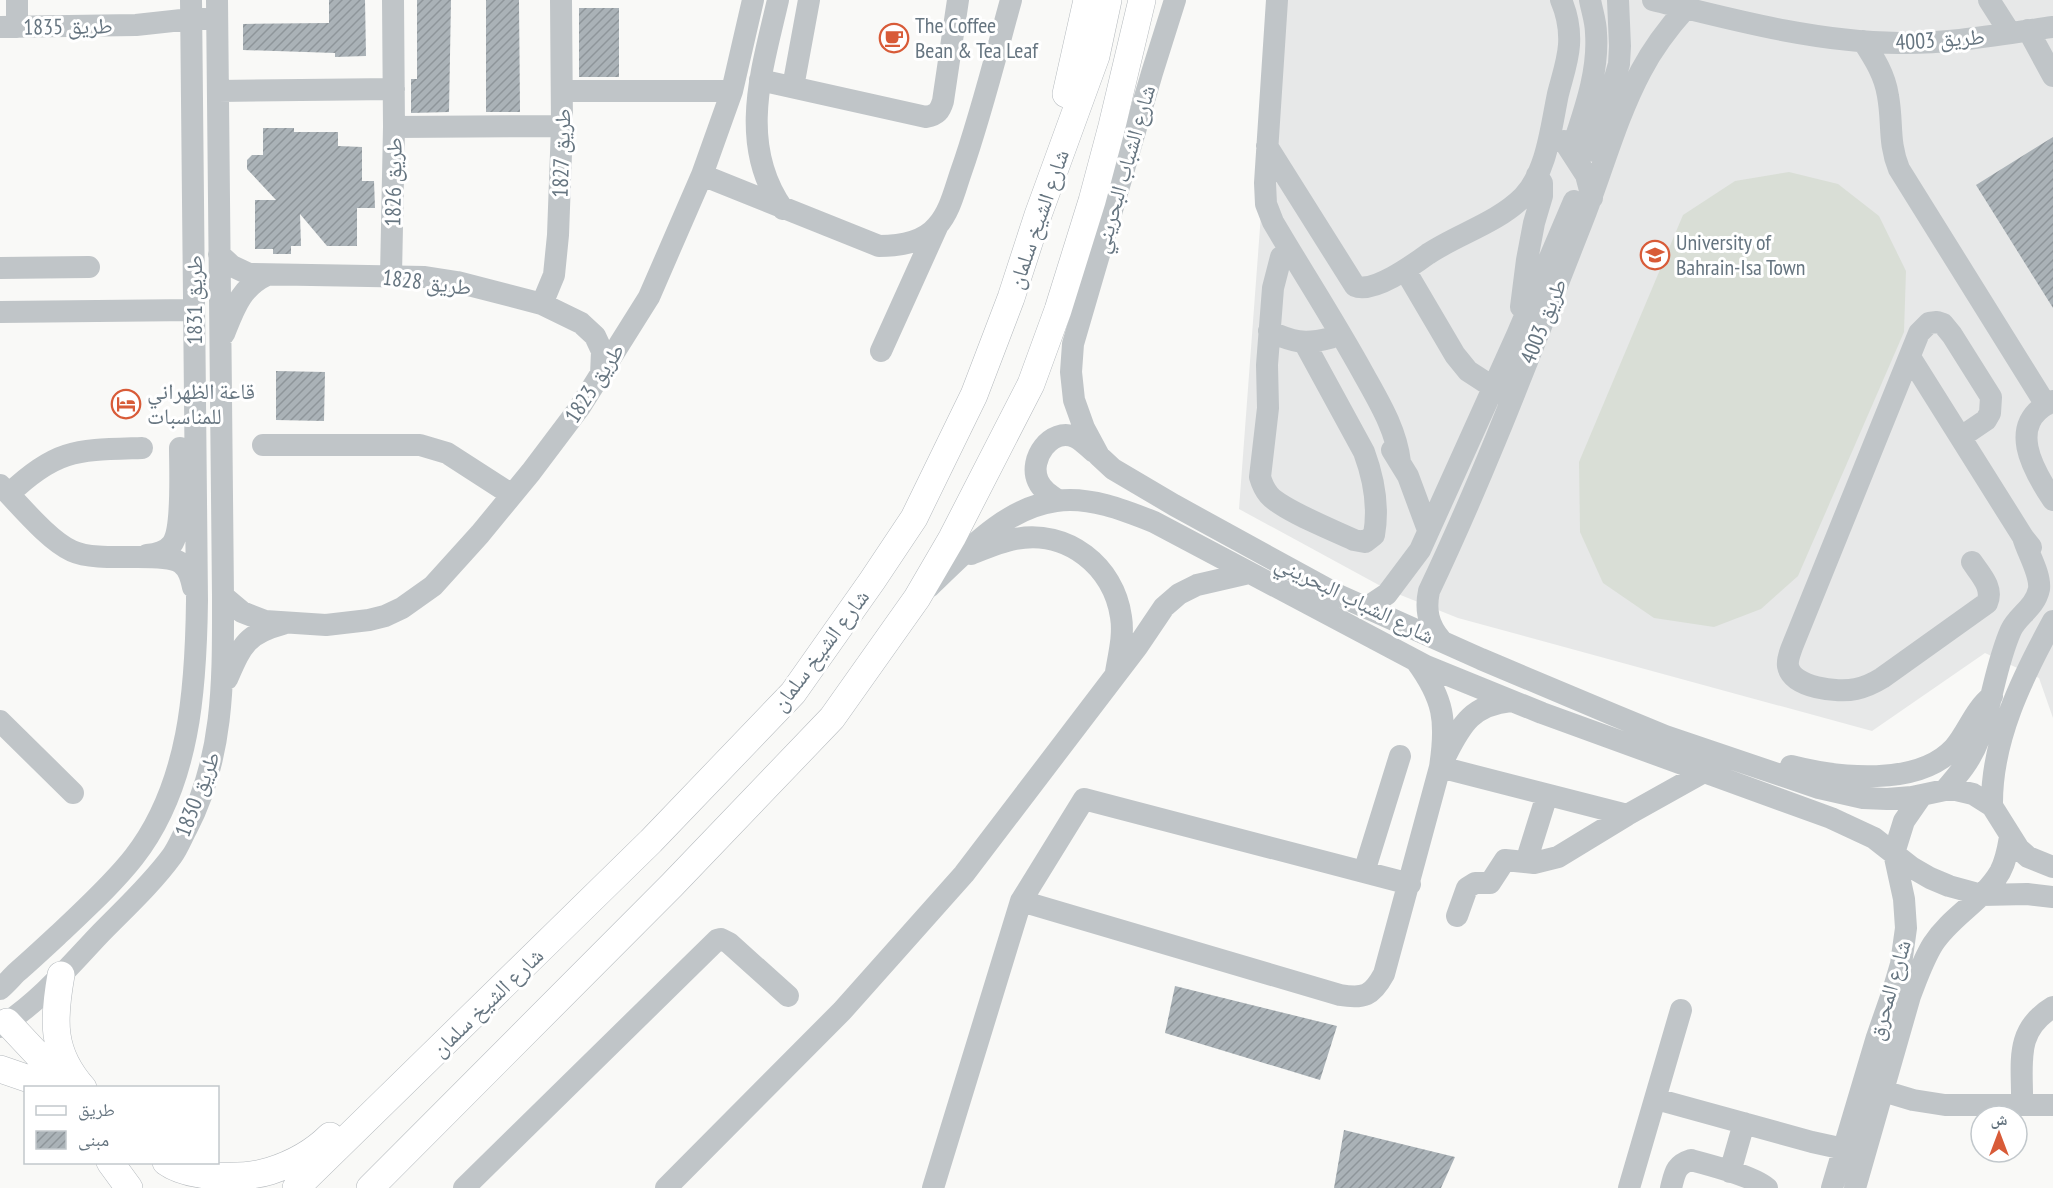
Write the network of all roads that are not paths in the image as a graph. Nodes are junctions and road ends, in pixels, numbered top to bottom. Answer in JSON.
{"nodes":[{"id":1,"x":17,"y":0,"type":"edge"},
{"id":2,"x":176,"y":0,"type":"edge"},
{"id":3,"x":393,"y":0,"type":"edge"},
{"id":4,"x":561,"y":0,"type":"edge"},
{"id":5,"x":753,"y":0,"type":"edge"},
{"id":6,"x":778,"y":0,"type":"edge"},
{"id":7,"x":809,"y":0,"type":"edge"},
{"id":8,"x":958,"y":0,"type":"edge"},
{"id":9,"x":1011,"y":0,"type":"edge"},
{"id":10,"x":1087,"y":0,"type":"edge"},
{"id":11,"x":1108,"y":0,"type":"edge"},
{"id":12,"x":1142,"y":0,"type":"edge"},
{"id":13,"x":1160,"y":0,"type":"edge"},
{"id":14,"x":1175,"y":0,"type":"edge"},
{"id":15,"x":1277,"y":0,"type":"edge"},
{"id":16,"x":1561,"y":0,"type":"edge"},
{"id":17,"x":1590,"y":0,"type":"edge"},
{"id":18,"x":1618,"y":0,"type":"edge"},
{"id":19,"x":1630,"y":0,"type":"edge"},
{"id":20,"x":1653,"y":0,"type":"edge"},
{"id":21,"x":1989,"y":0,"type":"edge"},
{"id":22,"x":1686,"y":8,"type":"junction"},
{"id":23,"x":191,"y":9,"type":"edge"},
{"id":24,"x":217,"y":10,"type":"edge"},
{"id":25,"x":165,"y":21,"type":"junction"},
{"id":26,"x":136,"y":25,"type":"junction"},
{"id":27,"x":9,"y":27,"type":"edge"},
{"id":28,"x":2053,"y":27,"type":"edge"},
{"id":29,"x":2019,"y":32,"type":"junction"},
{"id":30,"x":1863,"y":41,"type":"junction"},
{"id":31,"x":192,"y":61,"type":"junction"},
{"id":32,"x":2053,"y":76,"type":"edge"},
{"id":33,"x":760,"y":80,"type":"junction"},
{"id":34,"x":793,"y":87,"type":"junction"},
{"id":35,"x":394,"y":88,"type":"junction"},
{"id":36,"x":1633,"y":88,"type":"junction"},
{"id":37,"x":218,"y":91,"type":"junction"},
{"id":38,"x":562,"y":91,"type":"junction"},
{"id":39,"x":732,"y":92,"type":"junction"},
{"id":40,"x":1552,"y":122,"type":"junction"},
{"id":41,"x":562,"y":126,"type":"junction"},
{"id":42,"x":1112,"y":126,"type":"junction"},
{"id":43,"x":394,"y":127,"type":"junction"},
{"id":44,"x":1267,"y":146,"type":"junction"},
{"id":45,"x":1571,"y":152,"type":"junction"},
{"id":46,"x":702,"y":175,"type":"junction"},
{"id":47,"x":1537,"y":175,"type":"junction"},
{"id":48,"x":1586,"y":175,"type":"junction"},
{"id":49,"x":1592,"y":198,"type":"junction"},
{"id":50,"x":783,"y":209,"type":"junction"},
{"id":51,"x":1038,"y":215,"type":"junction"},
{"id":52,"x":938,"y":226,"type":"junction"},
{"id":53,"x":1284,"y":251,"type":"junction"},
{"id":54,"x":219,"y":254,"type":"junction"},
{"id":55,"x":89,"y":267,"type":"dead end"},
{"id":56,"x":0,"y":268,"type":"edge"},
{"id":57,"x":1406,"y":270,"type":"junction"},
{"id":58,"x":267,"y":275,"type":"junction"},
{"id":59,"x":391,"y":275,"type":"junction"},
{"id":60,"x":542,"y":304,"type":"junction"},
{"id":61,"x":194,"y":310,"type":"junction"},
{"id":62,"x":0,"y":312,"type":"edge"},
{"id":63,"x":633,"y":321,"type":"junction"},
{"id":64,"x":581,"y":323,"type":"junction"},
{"id":65,"x":1269,"y":331,"type":"junction"},
{"id":66,"x":1517,"y":335,"type":"junction"},
{"id":67,"x":1330,"y":338,"type":"junction"},
{"id":68,"x":1304,"y":342,"type":"junction"},
{"id":69,"x":220,"y":344,"type":"junction"},
{"id":70,"x":881,"y":351,"type":"dead end"},
{"id":71,"x":1910,"y":357,"type":"junction"},
{"id":72,"x":601,"y":375,"type":"junction"},
{"id":73,"x":1492,"y":388,"type":"junction"},
{"id":74,"x":195,"y":392,"type":"junction"},
{"id":75,"x":1512,"y":399,"type":"junction"},
{"id":76,"x":2049,"y":403,"type":"edge"},
{"id":77,"x":1961,"y":437,"type":"junction"},
{"id":78,"x":263,"y":445,"type":"dead end"},
{"id":79,"x":142,"y":448,"type":"dead end"},
{"id":80,"x":1099,"y":456,"type":"junction"},
{"id":81,"x":1400,"y":462,"type":"junction"},
{"id":82,"x":4,"y":490,"type":"edge"},
{"id":83,"x":512,"y":495,"type":"junction"},
{"id":84,"x":1058,"y":500,"type":"junction"},
{"id":85,"x":2053,"y":500,"type":"edge"},
{"id":86,"x":2023,"y":537,"type":"junction"},
{"id":87,"x":1424,"y":540,"type":"junction"},
{"id":88,"x":124,"y":558,"type":"junction"},
{"id":89,"x":959,"y":559,"type":"junction"},
{"id":90,"x":1443,"y":561,"type":"junction"},
{"id":91,"x":1972,"y":562,"type":"dead end"},
{"id":92,"x":1249,"y":573,"type":"junction"},
{"id":93,"x":2053,"y":581,"type":"edge"},
{"id":94,"x":224,"y":596,"type":"junction"},
{"id":95,"x":917,"y":598,"type":"junction"},
{"id":96,"x":197,"y":600,"type":"junction"},
{"id":97,"x":1364,"y":606,"type":"junction"},
{"id":98,"x":2053,"y":609,"type":"edge"},
{"id":99,"x":2053,"y":621,"type":"edge"},
{"id":100,"x":285,"y":624,"type":"junction"},
{"id":101,"x":2011,"y":629,"type":"junction"},
{"id":102,"x":1441,"y":640,"type":"junction"},
{"id":103,"x":2047,"y":640,"type":"edge"},
{"id":104,"x":1416,"y":661,"type":"junction"},
{"id":105,"x":1115,"y":676,"type":"junction"},
{"id":106,"x":223,"y":688,"type":"junction"},
{"id":107,"x":1993,"y":689,"type":"junction"},
{"id":108,"x":2020,"y":691,"type":"junction"},
{"id":109,"x":1511,"y":701,"type":"junction"},
{"id":110,"x":2,"y":725,"type":"edge"},
{"id":111,"x":1665,"y":736,"type":"junction"},
{"id":112,"x":1400,"y":756,"type":"dead end"},
{"id":113,"x":1440,"y":767,"type":"junction"},
{"id":114,"x":1704,"y":772,"type":"junction"},
{"id":115,"x":1945,"y":790,"type":"junction"},
{"id":116,"x":73,"y":793,"type":"dead end"},
{"id":117,"x":1547,"y":795,"type":"junction"},
{"id":118,"x":1922,"y":795,"type":"junction"},
{"id":119,"x":1992,"y":806,"type":"junction"},
{"id":120,"x":1627,"y":815,"type":"junction"},
{"id":121,"x":2010,"y":837,"type":"junction"},
{"id":122,"x":1894,"y":853,"type":"junction"},
{"id":123,"x":1526,"y":862,"type":"junction"},
{"id":124,"x":2053,"y":867,"type":"edge"},
{"id":125,"x":1365,"y":872,"type":"junction"},
{"id":126,"x":1410,"y":884,"type":"junction"},
{"id":127,"x":1982,"y":895,"type":"junction"},
{"id":128,"x":2053,"y":897,"type":"edge"},
{"id":129,"x":1020,"y":901,"type":"junction"},
{"id":130,"x":584,"y":907,"type":"junction"},
{"id":131,"x":1457,"y":916,"type":"dead end"},
{"id":132,"x":61,"y":975,"type":"junction"},
{"id":133,"x":0,"y":989,"type":"edge"},
{"id":134,"x":788,"y":996,"type":"dead end"},
{"id":135,"x":2053,"y":1007,"type":"edge"},
{"id":136,"x":1681,"y":1010,"type":"dead end"},
{"id":137,"x":2,"y":1025,"type":"edge"},
{"id":138,"x":0,"y":1069,"type":"edge"},
{"id":139,"x":41,"y":1085,"type":"edge"},
{"id":140,"x":67,"y":1086,"type":"edge"},
{"id":141,"x":82,"y":1086,"type":"edge"},
{"id":142,"x":1883,"y":1091,"type":"junction"},
{"id":143,"x":1656,"y":1099,"type":"junction"},
{"id":144,"x":2022,"y":1104,"type":"edge"},
{"id":145,"x":1969,"y":1105,"type":"edge"},
{"id":146,"x":2029,"y":1105,"type":"edge"},
{"id":147,"x":2053,"y":1105,"type":"edge"},
{"id":148,"x":1744,"y":1123,"type":"junction"},
{"id":149,"x":1844,"y":1149,"type":"junction"},
{"id":150,"x":111,"y":1164,"type":"edge"},
{"id":151,"x":168,"y":1164,"type":"edge"},
{"id":152,"x":1730,"y":1172,"type":"junction"},
{"id":153,"x":374,"y":1185,"type":"edge"},
{"id":154,"x":129,"y":1188,"type":"edge"},
{"id":155,"x":296,"y":1188,"type":"edge"},
{"id":156,"x":464,"y":1188,"type":"edge"},
{"id":157,"x":666,"y":1188,"type":"edge"},
{"id":158,"x":933,"y":1188,"type":"edge"},
{"id":159,"x":1629,"y":1188,"type":"edge"},
{"id":160,"x":1671,"y":1188,"type":"edge"},
{"id":161,"x":1767,"y":1188,"type":"edge"},
{"id":162,"x":1832,"y":1188,"type":"edge"},
{"id":163,"x":1855,"y":1188,"type":"edge"}],
"edges":[{"from":1,"to":27,"type":"street"},
{"from":2,"to":25,"type":"street"},
{"from":3,"to":35,"type":"street","name":"طريق 1826"},
{"from":4,"to":38,"type":"street","name":"طريق 1827"},
{"from":5,"to":39,"type":"street","name":"طريق 1823"},
{"from":6,"to":33,"type":"street"},
{"from":7,"to":34,"type":"street"},
{"from":8,"to":34,"type":"street"},
{"from":9,"to":52,"type":"street"},
{"from":10,"to":51,"type":"main road"},
{"from":11,"to":51,"type":"main road","name":"شارع الشيخ سلمان"},
{"from":12,"to":42,"type":"main road","name":"شارع الشيخ سلمان"},
{"from":13,"to":42,"type":"main road"},
{"from":14,"to":80,"type":"street","name":"شارع الشباب البحريني"},
{"from":15,"to":44,"type":"street"},
{"from":16,"to":40,"type":"street"},
{"from":17,"to":45,"type":"street"},
{"from":18,"to":48,"type":"street","name":"طريق 4003"},
{"from":19,"to":36,"type":"street"},
{"from":20,"to":22,"type":"street","name":"طريق 4003"},
{"from":21,"to":29,"type":"street"},
{"from":22,"to":30,"type":"street","name":"طريق 4003"},
{"from":22,"to":36,"type":"street","name":"طريق 4003"},
{"from":23,"to":24,"type":"street","name":"طريق 1835"},
{"from":23,"to":25,"type":"street","name":"طريق 1835"},
{"from":23,"to":31,"type":"street","name":"طريق 1831"},
{"from":24,"to":37,"type":"street","name":"طريق 1831"},
{"from":25,"to":26,"type":"street","name":"طريق 1835"},
{"from":26,"to":27,"type":"street","name":"طريق 1835"},
{"from":26,"to":31,"type":"street","name":"طريق 1835"},
{"from":28,"to":29,"type":"street","name":"طريق 4003"},
{"from":29,"to":30,"type":"street","name":"طريق 4003"},
{"from":29,"to":32,"type":"street"},
{"from":30,"to":76,"type":"street"},
{"from":31,"to":61,"type":"street","name":"طريق 1831"},
{"from":33,"to":34,"type":"street"},
{"from":33,"to":50,"type":"street"},
{"from":35,"to":37,"type":"street"},
{"from":35,"to":43,"type":"street","name":"طريق 1826"},
{"from":36,"to":49,"type":"street","name":"طريق 4003"},
{"from":37,"to":54,"type":"street","name":"طريق 1831"},
{"from":38,"to":39,"type":"street"},
{"from":38,"to":41,"type":"street","name":"طريق 1827"},
{"from":39,"to":46,"type":"street","name":"طريق 1823"},
{"from":40,"to":45,"type":"street"},
{"from":40,"to":47,"type":"street"},
{"from":41,"to":43,"type":"street"},
{"from":41,"to":60,"type":"street","name":"طريق 1827"},
{"from":42,"to":95,"type":"main road","name":"شارع الشيخ سلمان"},
{"from":43,"to":59,"type":"street","name":"طريق 1826"},
{"from":44,"to":53,"type":"street"},
{"from":44,"to":57,"type":"street"},
{"from":45,"to":48,"type":"street"},
{"from":46,"to":50,"type":"street"},
{"from":46,"to":63,"type":"street","name":"طريق 1823"},
{"from":47,"to":57,"type":"street"},
{"from":47,"to":66,"type":"street"},
{"from":48,"to":49,"type":"street"},
{"from":48,"to":66,"type":"street","name":"طريق 4003"},
{"from":49,"to":75,"type":"street","name":"طريق 4003"},
{"from":50,"to":52,"type":"street"},
{"from":51,"to":130,"type":"main road","name":"شارع الشيخ سلمان"},
{"from":52,"to":70,"type":"street"},
{"from":53,"to":65,"type":"street"},
{"from":53,"to":67,"type":"street"},
{"from":53,"to":81,"type":"street"},
{"from":54,"to":58,"type":"street","name":"طريق 1828"},
{"from":54,"to":69,"type":"street","name":"طريق 1831"},
{"from":55,"to":56,"type":"street"},
{"from":57,"to":73,"type":"street"},
{"from":58,"to":59,"type":"street","name":"طريق 1828"},
{"from":58,"to":69,"type":"street"},
{"from":59,"to":60,"type":"street","name":"طريق 1828"},
{"from":60,"to":64,"type":"street","name":"طريق 1828"},
{"from":61,"to":62,"type":"street"},
{"from":61,"to":74,"type":"street","name":"طريق 1831"},
{"from":63,"to":64,"type":"street","name":"طريق 1828"},
{"from":63,"to":72,"type":"street","name":"طريق 1823"},
{"from":64,"to":72,"type":"street","name":"طريق 1828"},
{"from":65,"to":68,"type":"street"},
{"from":65,"to":68,"type":"street"},
{"from":66,"to":73,"type":"street","name":"طريق 4003"},
{"from":67,"to":68,"type":"street"},
{"from":67,"to":81,"type":"street"},
{"from":69,"to":94,"type":"street","name":"طريق 1831"},
{"from":71,"to":77,"type":"street"},
{"from":71,"to":77,"type":"street"},
{"from":71,"to":91,"type":"street"},
{"from":72,"to":83,"type":"street","name":"طريق 1823"},
{"from":73,"to":75,"type":"street"},
{"from":73,"to":87,"type":"street","name":"طريق 4003"},
{"from":74,"to":88,"type":"street"},
{"from":74,"to":96,"type":"street","name":"طريق 1831"},
{"from":75,"to":90,"type":"street","name":"طريق 4003"},
{"from":76,"to":85,"type":"street"},
{"from":77,"to":86,"type":"street"},
{"from":78,"to":83,"type":"street"},
{"from":79,"to":82,"type":"street"},
{"from":80,"to":84,"type":"street"},
{"from":80,"to":97,"type":"street","name":"شارع الشباب البحريني"},
{"from":81,"to":87,"type":"street"},
{"from":82,"to":88,"type":"street"},
{"from":83,"to":100,"type":"street","name":"طريق 1823"},
{"from":84,"to":89,"type":"street","name":"شارع الشباب البحريني"},
{"from":84,"to":92,"type":"street","name":"شارع الشباب البحريني"},
{"from":86,"to":93,"type":"street"},
{"from":86,"to":101,"type":"street"},
{"from":87,"to":90,"type":"street"},
{"from":87,"to":97,"type":"street","name":"طريق 4003"},
{"from":88,"to":96,"type":"street"},
{"from":89,"to":95,"type":"street","name":"شارع الشباب البحريني"},
{"from":89,"to":105,"type":"street"},
{"from":90,"to":102,"type":"street","name":"طريق 4003"},
{"from":92,"to":104,"type":"street","name":"شارع الشباب البحريني"},
{"from":92,"to":105,"type":"street"},
{"from":94,"to":100,"type":"street","name":"طريق 1823"},
{"from":94,"to":106,"type":"street","name":"طريق 1830"},
{"from":95,"to":153,"type":"main road","name":"شارع الشيخ سلمان"},
{"from":96,"to":133,"type":"street","name":"طريق 1830"},
{"from":97,"to":102,"type":"street","name":"شارع الشباب البحريني"},
{"from":98,"to":101,"type":"street"},
{"from":99,"to":103,"type":"street"},
{"from":100,"to":106,"type":"street","name":"طريق 1823"},
{"from":101,"to":103,"type":"street"},
{"from":101,"to":107,"type":"street"},
{"from":102,"to":111,"type":"street","name":"شارع الشباب البحريني"},
{"from":103,"to":108,"type":"street"},
{"from":104,"to":109,"type":"street","name":"شارع الشباب البحريني"},
{"from":104,"to":113,"type":"street"},
{"from":105,"to":157,"type":"street"},
{"from":106,"to":132,"type":"street","name":"طريق 1830"},
{"from":107,"to":108,"type":"street"},
{"from":107,"to":111,"type":"street"},
{"from":107,"to":115,"type":"street"},
{"from":108,"to":119,"type":"street"},
{"from":109,"to":113,"type":"street"},
{"from":109,"to":114,"type":"street","name":"شارع الشباب البحريني"},
{"from":110,"to":116,"type":"street"},
{"from":111,"to":118,"type":"street","name":"شارع الشباب البحريني"},
{"from":112,"to":125,"type":"street"},
{"from":113,"to":117,"type":"street"},
{"from":113,"to":126,"type":"street"},
{"from":114,"to":120,"type":"street"},
{"from":114,"to":122,"type":"street","name":"شارع الشباب البحريني"},
{"from":115,"to":118,"type":"street","name":"شارع الشباب البحريني"},
{"from":115,"to":119,"type":"street","name":"شارع الشباب البحريني"},
{"from":117,"to":120,"type":"street"},
{"from":117,"to":123,"type":"street"},
{"from":118,"to":122,"type":"street","name":"شارع المحرق"},
{"from":119,"to":121,"type":"street"},
{"from":120,"to":123,"type":"street"},
{"from":121,"to":124,"type":"street"},
{"from":121,"to":127,"type":"street","name":"شارع المحرق"},
{"from":122,"to":127,"type":"street","name":"شارع الشباب البحريني"},
{"from":122,"to":149,"type":"street","name":"شارع المحرق"},
{"from":123,"to":131,"type":"street"},
{"from":125,"to":126,"type":"street"},
{"from":125,"to":129,"type":"street"},
{"from":126,"to":129,"type":"street"},
{"from":127,"to":128,"type":"street","name":"شارع الشباب البحريني"},
{"from":127,"to":142,"type":"street","name":"شارع المحرق"},
{"from":129,"to":158,"type":"street"},
{"from":130,"to":151,"type":"main road"},
{"from":130,"to":155,"type":"main road","name":"شارع الشيخ سلمان"},
{"from":132,"to":137,"type":"street","name":"طريق 1830"},
{"from":132,"to":141,"type":"main road"},
{"from":134,"to":156,"type":"street"},
{"from":135,"to":144,"type":"street"},
{"from":136,"to":143,"type":"street"},
{"from":137,"to":139,"type":"main road"},
{"from":137,"to":140,"type":"main road"},
{"from":138,"to":139,"type":"main road"},
{"from":142,"to":145,"type":"street"},
{"from":142,"to":163,"type":"street","name":"شارع المحرق"},
{"from":143,"to":148,"type":"street"},
{"from":143,"to":159,"type":"street"},
{"from":146,"to":147,"type":"street"},
{"from":148,"to":149,"type":"street"},
{"from":148,"to":152,"type":"street"},
{"from":149,"to":162,"type":"street","name":"شارع المحرق"},
{"from":150,"to":154,"type":"main road"},
{"from":152,"to":160,"type":"street"},
{"from":152,"to":161,"type":"street"}]}
